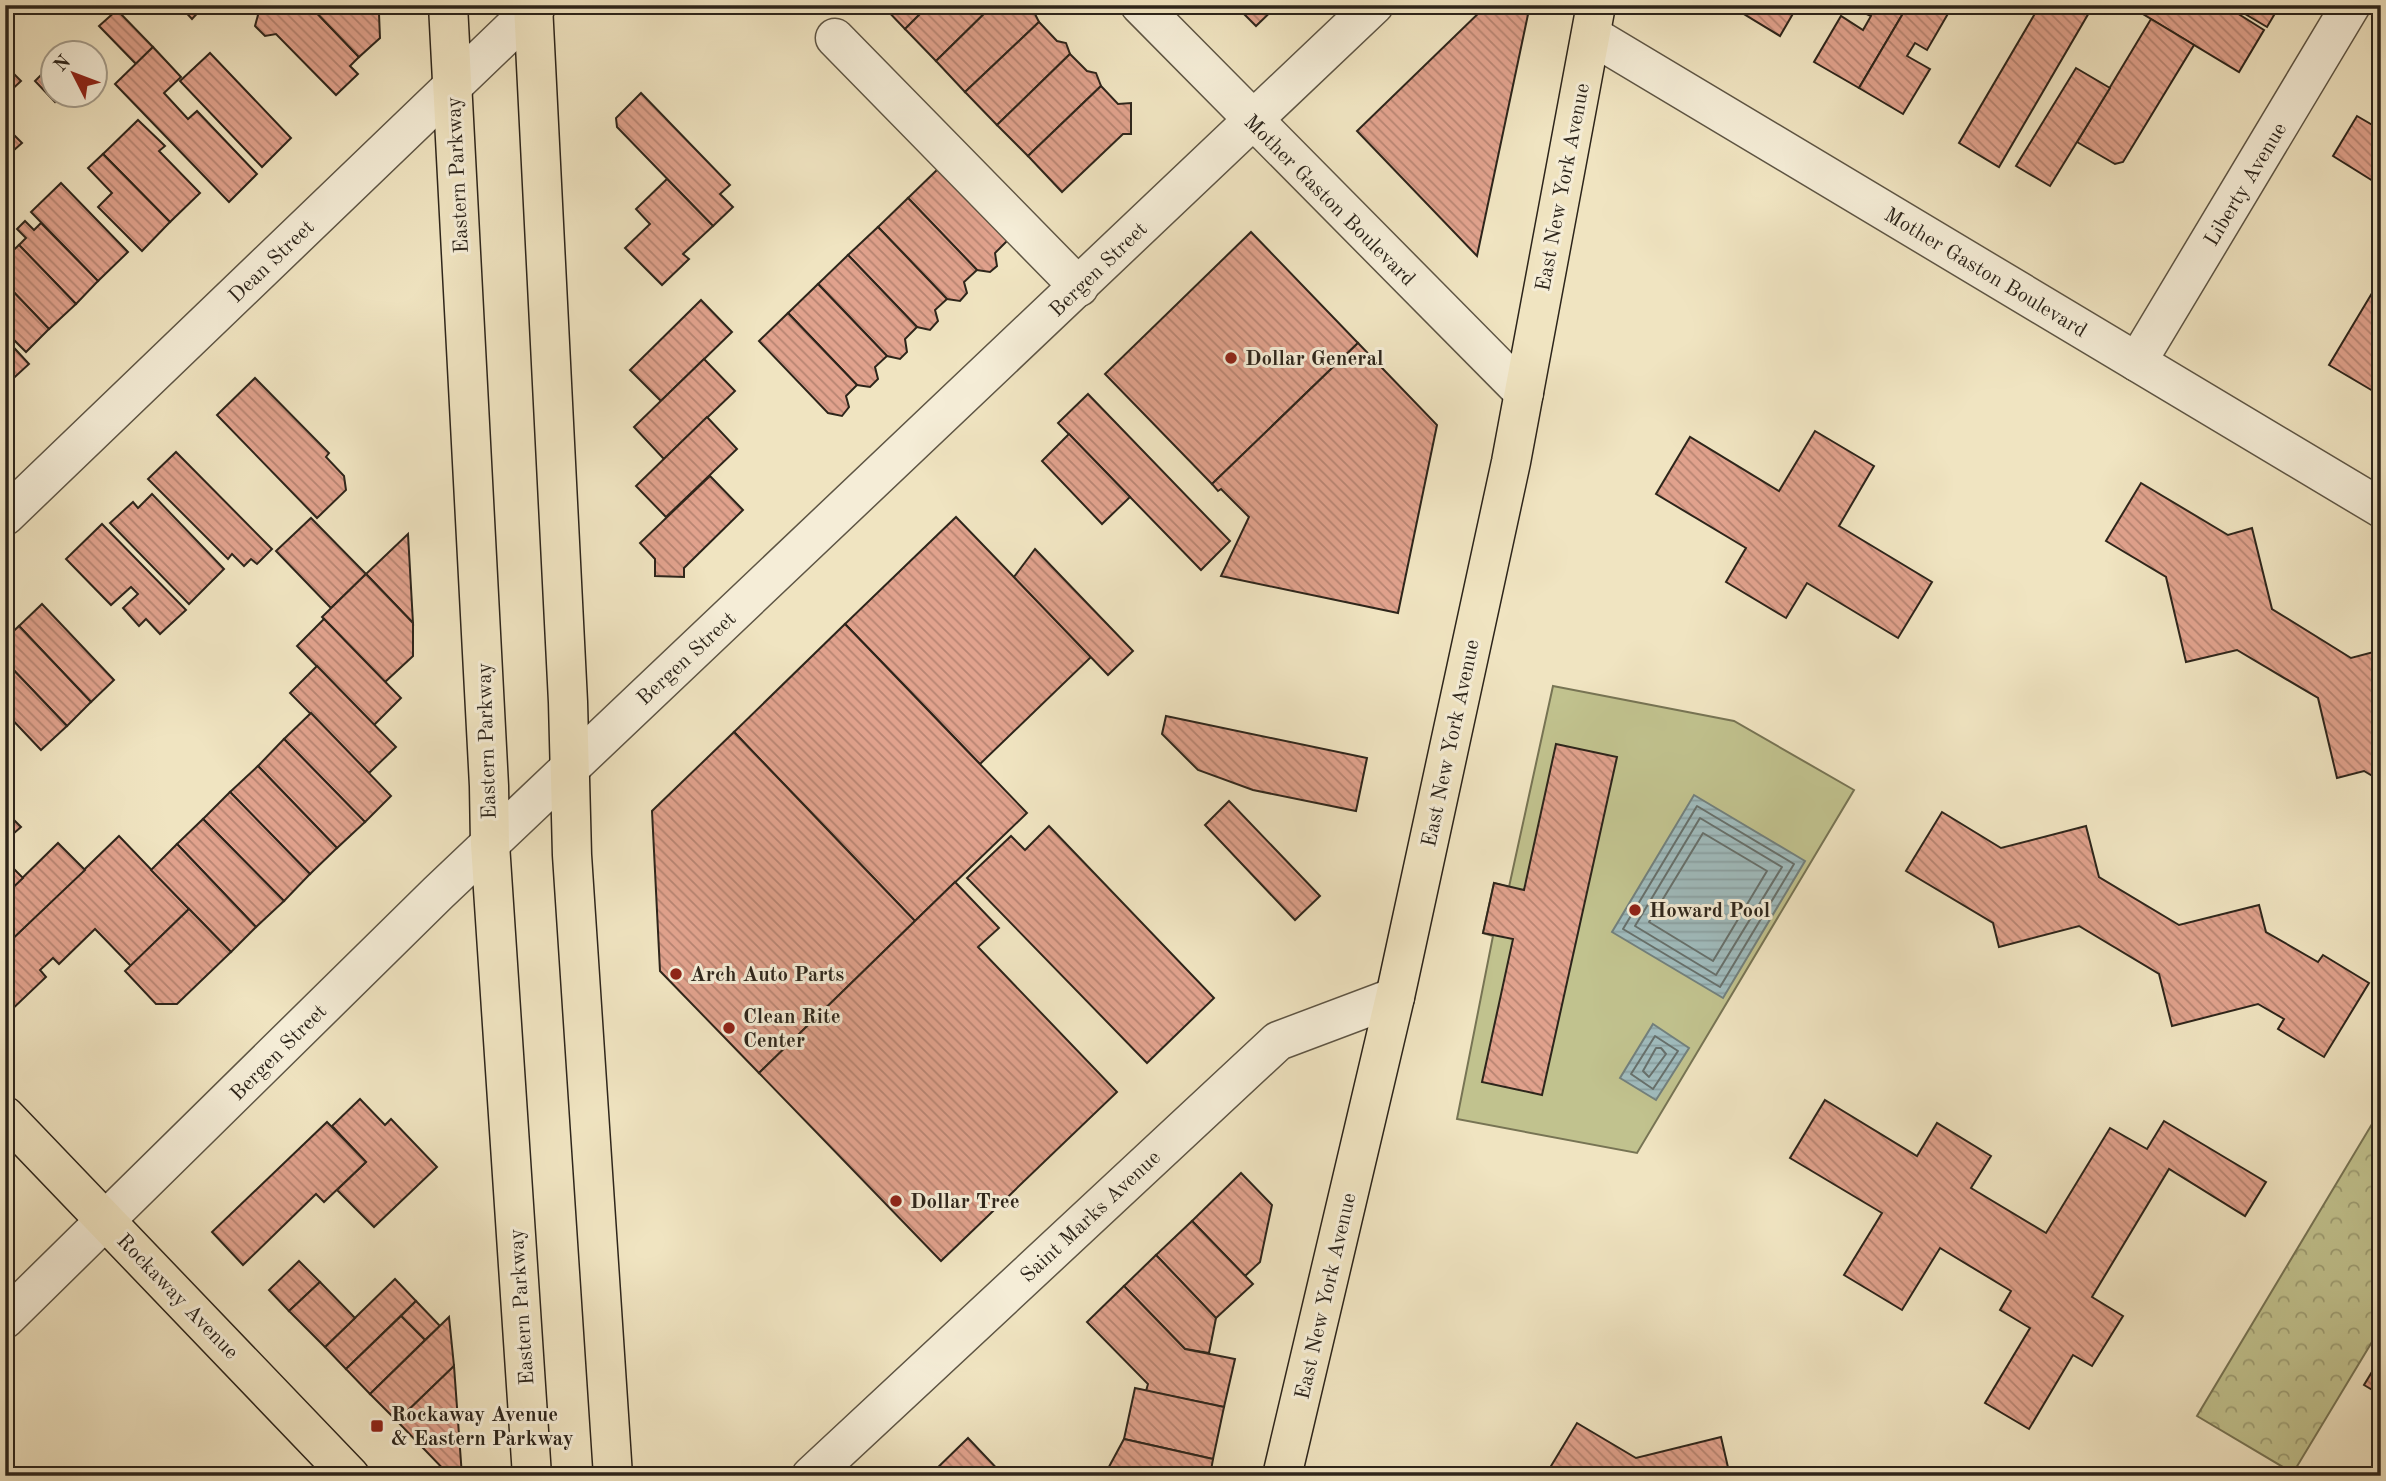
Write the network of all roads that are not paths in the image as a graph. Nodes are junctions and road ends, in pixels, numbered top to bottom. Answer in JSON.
{"nodes":[{"id":1,"x":448,"y":5,"type":"edge"},
{"id":2,"x":1140,"y":5,"type":"edge"},
{"id":3,"x":1374,"y":5,"type":"edge"},
{"id":4,"x":2351,"y":5,"type":"edge"},
{"id":5,"x":534,"y":7,"type":"edge"},
{"id":6,"x":1594,"y":20,"type":"edge"},
{"id":7,"x":835,"y":38,"type":"dead end"},
{"id":8,"x":452,"y":86,"type":"junction"},
{"id":9,"x":1252,"y":121,"type":"junction"},
{"id":10,"x":1079,"y":287,"type":"junction"},
{"id":11,"x":2137,"y":362,"type":"junction"},
{"id":12,"x":1524,"y":393,"type":"junction"},
{"id":13,"x":2381,"y":508,"type":"edge"},
{"id":14,"x":5,"y":516,"type":"edge"},
{"id":15,"x":568,"y":770,"type":"junction"},
{"id":16,"x":490,"y":844,"type":"junction"},
{"id":17,"x":1395,"y":997,"type":"junction"},
{"id":18,"x":5,"y":1116,"type":"edge"},
{"id":19,"x":106,"y":1220,"type":"junction"},
{"id":20,"x":5,"y":1319,"type":"edge"},
{"id":21,"x":350,"y":1476,"type":"edge"},
{"id":22,"x":532,"y":1476,"type":"edge"},
{"id":23,"x":613,"y":1476,"type":"edge"},
{"id":24,"x":811,"y":1476,"type":"edge"},
{"id":25,"x":1282,"y":1476,"type":"edge"}],
"edges":[{"from":1,"to":8,"type":"main road","name":"Eastern Parkway"},
{"from":2,"to":9,"type":"street","name":"Mother Gaston Boulevard"},
{"from":3,"to":9,"type":"street","name":"Bergen Street"},
{"from":4,"to":11,"type":"street","name":"Liberty Avenue"},
{"from":5,"to":8,"type":"street","name":"Dean Street"},
{"from":5,"to":15,"type":"main road"},
{"from":6,"to":11,"type":"street","name":"Mother Gaston Boulevard"},
{"from":6,"to":12,"type":"main road","name":"East New York Avenue"},
{"from":7,"to":10,"type":"street"},
{"from":8,"to":14,"type":"street","name":"Dean Street"},
{"from":8,"to":16,"type":"main road","name":"Eastern Parkway"},
{"from":9,"to":10,"type":"street","name":"Bergen Street"},
{"from":9,"to":12,"type":"street","name":"Mother Gaston Boulevard"},
{"from":10,"to":15,"type":"street","name":"Bergen Street"},
{"from":11,"to":13,"type":"street","name":"Mother Gaston Boulevard"},
{"from":12,"to":17,"type":"main road","name":"East New York Avenue"},
{"from":15,"to":16,"type":"street","name":"Bergen Street"},
{"from":15,"to":23,"type":"main road"},
{"from":16,"to":19,"type":"street","name":"Bergen Street"},
{"from":16,"to":22,"type":"main road","name":"Eastern Parkway"},
{"from":17,"to":24,"type":"street","name":"Saint Marks Avenue"},
{"from":17,"to":25,"type":"main road","name":"East New York Avenue"},
{"from":18,"to":19,"type":"main road","name":"Rockaway Avenue"},
{"from":19,"to":20,"type":"street","name":"Bergen Street"},
{"from":19,"to":21,"type":"main road","name":"Rockaway Avenue"}]}
